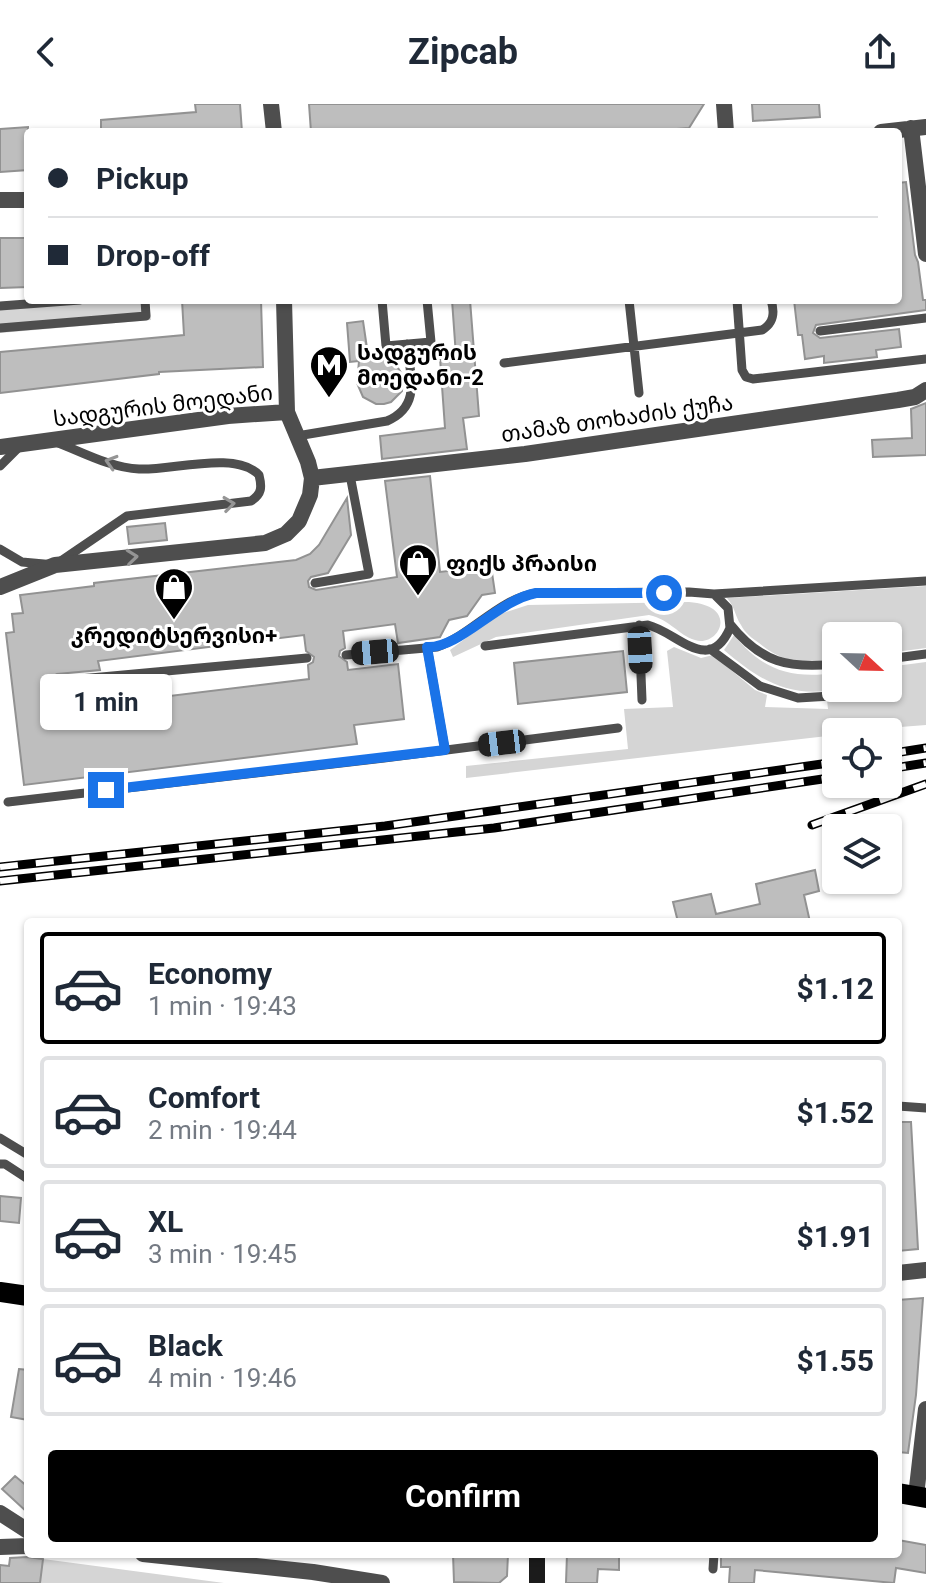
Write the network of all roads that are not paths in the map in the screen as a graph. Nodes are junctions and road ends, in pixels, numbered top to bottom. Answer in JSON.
{"nodes":[{"id":1,"x":271,"y":104,"type":"edge"},
{"id":2,"x":724,"y":104,"type":"edge"},
{"id":3,"x":918,"y":127,"type":"edge"},
{"id":4,"x":274,"y":128,"type":"edge"},
{"id":5,"x":726,"y":128,"type":"edge"},
{"id":6,"x":0,"y":200,"type":"edge"},
{"id":7,"x":24,"y":200,"type":"edge"},
{"id":8,"x":926,"y":254,"type":"edge"},
{"id":9,"x":27,"y":304,"type":"edge"},
{"id":10,"x":145,"y":304,"type":"edge"},
{"id":11,"x":284,"y":304,"type":"edge"},
{"id":12,"x":382,"y":304,"type":"edge"},
{"id":13,"x":427,"y":304,"type":"edge"},
{"id":14,"x":629,"y":304,"type":"edge"},
{"id":15,"x":737,"y":304,"type":"edge"},
{"id":16,"x":772,"y":304,"type":"edge"},
{"id":17,"x":0,"y":306,"type":"edge"},
{"id":18,"x":926,"y":318,"type":"edge"},
{"id":19,"x":0,"y":328,"type":"edge"},
{"id":20,"x":820,"y":331,"type":"dead end"},
{"id":21,"x":740,"y":333,"type":"junction"},
{"id":22,"x":407,"y":344,"type":"junction"},
{"id":23,"x":633,"y":347,"type":"junction"},
{"id":24,"x":926,"y":359,"type":"edge"},
{"id":25,"x":504,"y":363,"type":"dead end"},
{"id":26,"x":926,"y":390,"type":"edge"},
{"id":27,"x":639,"y":393,"type":"dead end"},
{"id":28,"x":287,"y":412,"type":"junction"},
{"id":29,"x":297,"y":436,"type":"junction"},
{"id":30,"x":52,"y":441,"type":"junction"},
{"id":31,"x":21,"y":444,"type":"junction"},
{"id":32,"x":0,"y":447,"type":"edge"},
{"id":33,"x":0,"y":466,"type":"edge"},
{"id":34,"x":350,"y":475,"type":"junction"},
{"id":35,"x":312,"y":478,"type":"junction"},
{"id":36,"x":0,"y":549,"type":"edge"},
{"id":37,"x":55,"y":565,"type":"junction"},
{"id":38,"x":926,"y":581,"type":"edge"},
{"id":39,"x":315,"y":583,"type":"dead end"},
{"id":40,"x":0,"y":587,"type":"edge"},
{"id":41,"x":714,"y":594,"type":"junction"},
{"id":42,"x":730,"y":624,"type":"junction"},
{"id":43,"x":639,"y":625,"type":"junction"},
{"id":44,"x":485,"y":646,"type":"dead end"},
{"id":45,"x":427,"y":647,"type":"junction"},
{"id":46,"x":710,"y":649,"type":"junction"},
{"id":47,"x":926,"y":654,"type":"edge"},
{"id":48,"x":346,"y":655,"type":"dead end"},
{"id":49,"x":902,"y":657,"type":"edge"},
{"id":50,"x":307,"y":658,"type":"dead end"},
{"id":51,"x":822,"y":665,"type":"edge"},
{"id":52,"x":58,"y":681,"type":"dead end"},
{"id":53,"x":822,"y":697,"type":"edge"},
{"id":54,"x":642,"y":700,"type":"dead end"},
{"id":55,"x":618,"y":728,"type":"dead end"},
{"id":56,"x":445,"y":750,"type":"junction"},
{"id":57,"x":8,"y":802,"type":"dead end"},
{"id":58,"x":902,"y":1106,"type":"edge"},
{"id":59,"x":926,"y":1108,"type":"edge"},
{"id":60,"x":0,"y":1138,"type":"edge"},
{"id":61,"x":24,"y":1153,"type":"edge"},
{"id":62,"x":0,"y":1164,"type":"edge"},
{"id":63,"x":24,"y":1176,"type":"edge"},
{"id":64,"x":926,"y":1270,"type":"edge"},
{"id":65,"x":902,"y":1273,"type":"edge"},
{"id":66,"x":0,"y":1292,"type":"edge"},
{"id":67,"x":24,"y":1295,"type":"edge"},
{"id":68,"x":926,"y":1409,"type":"edge"},
{"id":69,"x":913,"y":1496,"type":"edge"},
{"id":70,"x":0,"y":1513,"type":"edge"},
{"id":71,"x":24,"y":1528,"type":"edge"},
{"id":72,"x":24,"y":1546,"type":"edge"},
{"id":73,"x":0,"y":1547,"type":"edge"},
{"id":74,"x":537,"y":1558,"type":"edge"},
{"id":75,"x":714,"y":1558,"type":"edge"},
{"id":76,"x":232,"y":1559,"type":"edge"},
{"id":77,"x":713,"y":1569,"type":"dead end"},
{"id":78,"x":382,"y":1583,"type":"edge"},
{"id":79,"x":537,"y":1583,"type":"edge"}],
"edges":[{"from":1,"to":4,"type":"street"},
{"from":2,"to":5,"type":"street"},
{"from":3,"to":8,"type":"street"},
{"from":6,"to":7,"type":"street"},
{"from":9,"to":17,"type":"lane"},
{"from":10,"to":19,"type":"lane"},
{"from":11,"to":28,"type":"street"},
{"from":12,"to":22,"type":"lane"},
{"from":13,"to":22,"type":"lane"},
{"from":14,"to":23,"type":"lane"},
{"from":15,"to":21,"type":"lane"},
{"from":16,"to":21,"type":"lane"},
{"from":18,"to":20,"type":"lane"},
{"from":21,"to":23,"type":"lane"},
{"from":21,"to":24,"type":"lane"},
{"from":22,"to":29,"type":"lane"},
{"from":23,"to":25,"type":"lane"},
{"from":23,"to":27,"type":"lane"},
{"from":26,"to":34,"type":"street","name":"თამაზ თოხაძის ქუჩა"},
{"from":28,"to":29,"type":"street","name":"სადგურის მოედანი"},
{"from":28,"to":30,"type":"street","name":"სადგურის მოედანი"},
{"from":29,"to":35,"type":"street","name":"სადგურის მოედანი"},
{"from":30,"to":31,"type":"street","name":"სადგურის მოედანი"},
{"from":37,"to":30,"type":"lane","one_way":true},
{"from":31,"to":32,"type":"street","name":"სადგურის მოედანი"},
{"from":31,"to":33,"type":"lane"},
{"from":34,"to":35,"type":"street","name":"თამაზ თოხაძის ქუჩა"},
{"from":34,"to":39,"type":"lane"},
{"from":37,"to":35,"type":"street","one_way":true},
{"from":36,"to":37,"type":"lane"},
{"from":37,"to":40,"type":"street"},
{"from":38,"to":41,"type":"lane"},
{"from":41,"to":42,"type":"lane"},
{"from":41,"to":45,"type":"lane"},
{"from":42,"to":46,"type":"lane"},
{"from":42,"to":51,"type":"lane"},
{"from":43,"to":44,"type":"lane"},
{"from":43,"to":46,"type":"lane"},
{"from":43,"to":54,"type":"lane"},
{"from":45,"to":48,"type":"lane"},
{"from":45,"to":56,"type":"lane"},
{"from":46,"to":53,"type":"lane"},
{"from":47,"to":49,"type":"lane"},
{"from":50,"to":52,"type":"lane"},
{"from":55,"to":56,"type":"lane"},
{"from":56,"to":57,"type":"lane"},
{"from":58,"to":59,"type":"lane"},
{"from":60,"to":61,"type":"lane"},
{"from":62,"to":63,"type":"lane"},
{"from":64,"to":65,"type":"street"},
{"from":66,"to":67,"type":"main road"},
{"from":68,"to":69,"type":"street"},
{"from":70,"to":71,"type":"street"},
{"from":72,"to":73,"type":"street"},
{"from":74,"to":79,"type":"main road"},
{"from":75,"to":77,"type":"lane"},
{"from":76,"to":78,"type":"street"}]}
